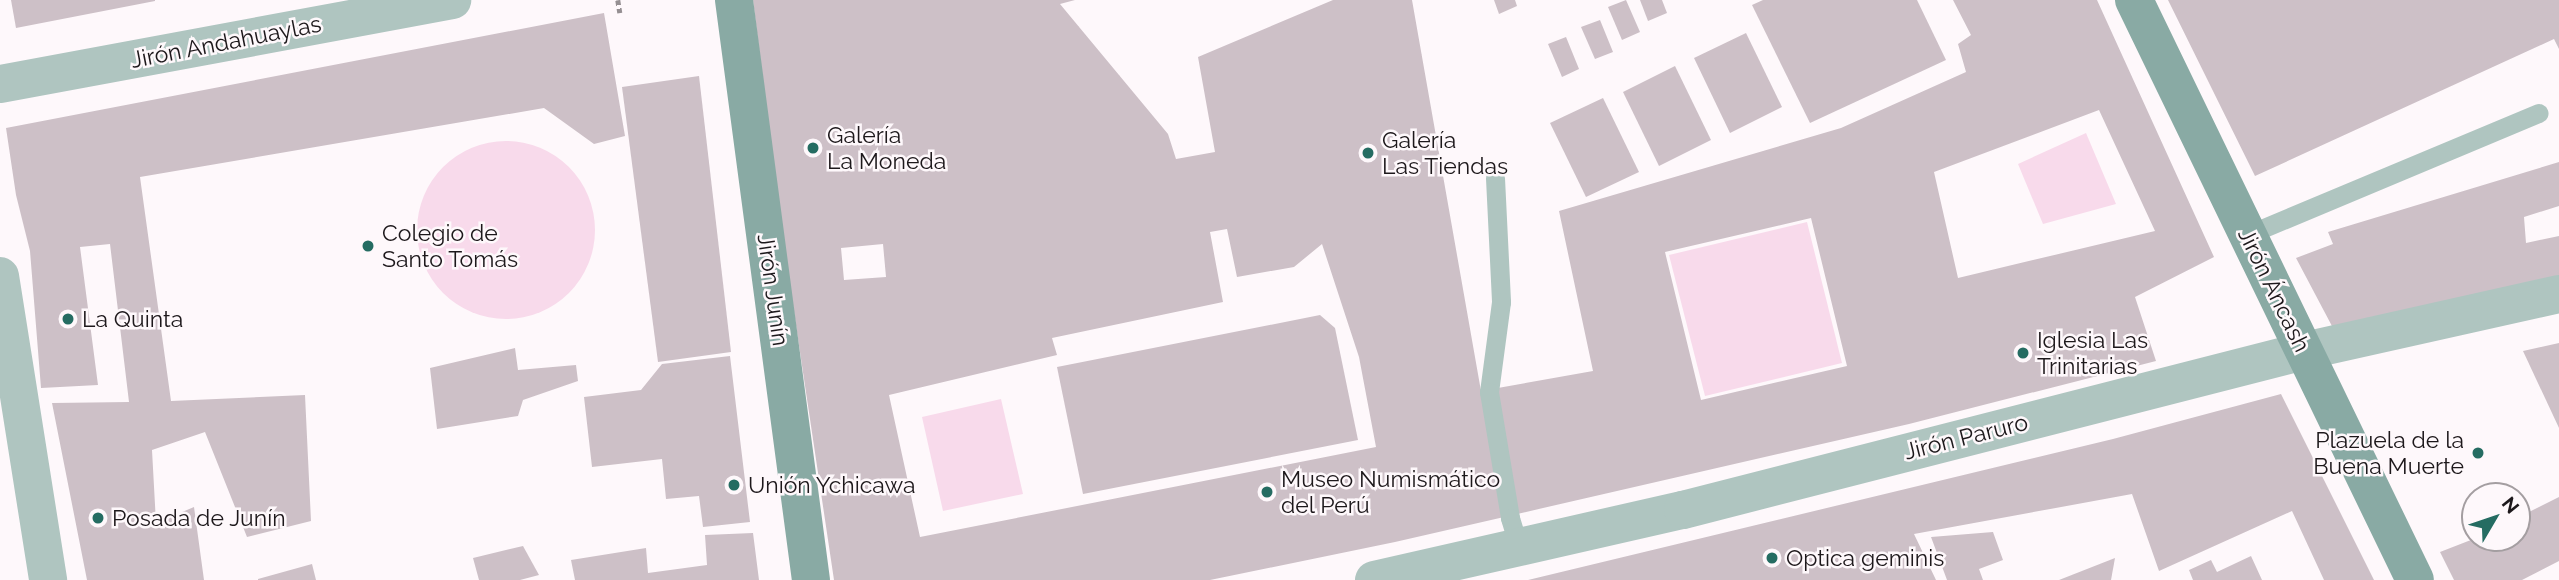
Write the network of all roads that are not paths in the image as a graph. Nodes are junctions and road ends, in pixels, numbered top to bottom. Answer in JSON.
{"nodes":[{"id":1,"x":452,"y":0,"type":"edge"},
{"id":2,"x":734,"y":0,"type":"edge"},
{"id":3,"x":2133,"y":0,"type":"edge"},
{"id":4,"x":0,"y":84,"type":"edge"},
{"id":5,"x":2538,"y":113,"type":"dead end"},
{"id":6,"x":1496,"y":178,"type":"dead end"},
{"id":7,"x":2247,"y":235,"type":"junction"},
{"id":8,"x":0,"y":276,"type":"edge"},
{"id":9,"x":2559,"y":294,"type":"edge"},
{"id":10,"x":2304,"y":351,"type":"junction"},
{"id":11,"x":1519,"y":547,"type":"junction"},
{"id":12,"x":48,"y":580,"type":"edge"},
{"id":13,"x":811,"y":580,"type":"edge"},
{"id":14,"x":1374,"y":580,"type":"edge"},
{"id":15,"x":2414,"y":580,"type":"edge"}],
"edges":[{"from":1,"to":4,"type":"street","name":"Jirón Andahuaylas"},
{"from":2,"to":13,"type":"street","name":"Jirón Junín"},
{"from":3,"to":7,"type":"street","name":"Jirón Áncash"},
{"from":5,"to":7,"type":"lane"},
{"from":6,"to":11,"type":"lane"},
{"from":7,"to":10,"type":"street","name":"Jirón Áncash"},
{"from":8,"to":12,"type":"street"},
{"from":9,"to":10,"type":"street","name":"Jirón Paruro"},
{"from":10,"to":11,"type":"street","name":"Jirón Paruro"},
{"from":10,"to":15,"type":"street","name":"Jirón Áncash"},
{"from":11,"to":14,"type":"street","name":"Jirón Paruro"}]}
